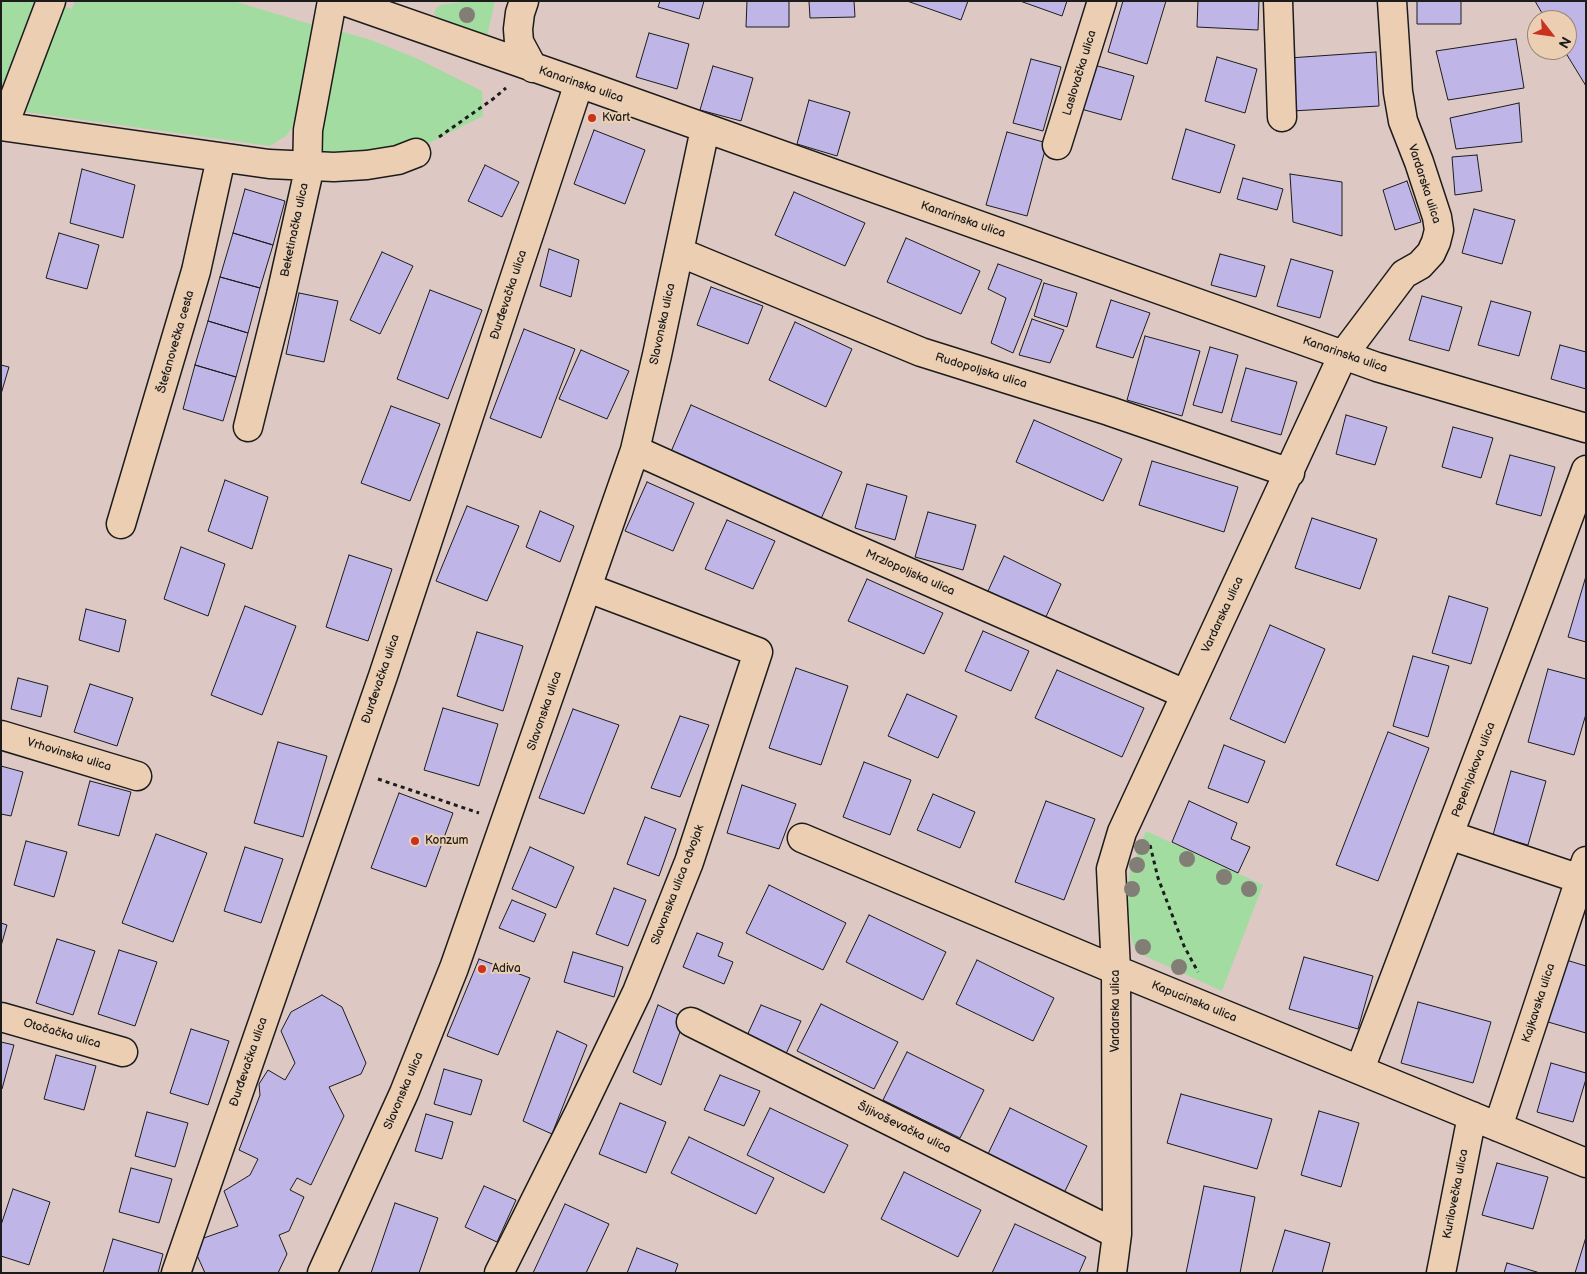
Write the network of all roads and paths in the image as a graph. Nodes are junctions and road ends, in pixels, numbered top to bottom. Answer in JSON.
{"nodes":[{"id":1,"x":51,"y":1,"type":"edge"},
{"id":2,"x":332,"y":1,"type":"edge"},
{"id":3,"x":344,"y":1,"type":"edge"},
{"id":4,"x":524,"y":1,"type":"edge"},
{"id":5,"x":1102,"y":1,"type":"edge"},
{"id":6,"x":1278,"y":1,"type":"edge"},
{"id":7,"x":1392,"y":1,"type":"edge"},
{"id":8,"x":533,"y":68,"type":"junction"},
{"id":9,"x":579,"y":83,"type":"junction"},
{"id":10,"x":510,"y":84,"type":"dead end"},
{"id":11,"x":1282,"y":117,"type":"dead end"},
{"id":12,"x":2,"y":126,"type":"edge"},
{"id":13,"x":705,"y":129,"type":"junction"},
{"id":14,"x":1057,"y":145,"type":"dead end"},
{"id":15,"x":416,"y":153,"type":"joint"},
{"id":16,"x":221,"y":158,"type":"junction"},
{"id":17,"x":307,"y":166,"type":"junction"},
{"id":18,"x":679,"y":252,"type":"junction"},
{"id":19,"x":1343,"y":355,"type":"junction"},
{"id":20,"x":248,"y":427,"type":"dead end"},
{"id":21,"x":1586,"y":428,"type":"edge"},
{"id":22,"x":635,"y":450,"type":"junction"},
{"id":23,"x":1586,"y":470,"type":"edge"},
{"id":24,"x":1290,"y":473,"type":"junction"},
{"id":25,"x":121,"y":524,"type":"dead end"},
{"id":26,"x":588,"y":588,"type":"junction"},
{"id":27,"x":1185,"y":694,"type":"junction"},
{"id":28,"x":1,"y":735,"type":"edge"},
{"id":29,"x":350,"y":769,"type":"junction"},
{"id":30,"x":137,"y":776,"type":"dead end"},
{"id":31,"x":1128,"y":820,"type":"junction"},
{"id":32,"x":506,"y":822,"type":"junction"},
{"id":33,"x":1449,"y":835,"type":"junction"},
{"id":34,"x":802,"y":838,"type":"dead end"},
{"id":35,"x":1583,"y":870,"type":"edge"},
{"id":36,"x":1116,"y":970,"type":"junction"},
{"id":37,"x":1220,"y":1012,"type":"junction"},
{"id":38,"x":1,"y":1017,"type":"edge"},
{"id":39,"x":691,"y":1022,"type":"dead end"},
{"id":40,"x":123,"y":1052,"type":"dead end"},
{"id":41,"x":1360,"y":1069,"type":"junction"},
{"id":42,"x":1472,"y":1116,"type":"junction"},
{"id":43,"x":1498,"y":1127,"type":"junction"},
{"id":44,"x":1586,"y":1164,"type":"edge"},
{"id":45,"x":1117,"y":1234,"type":"junction"},
{"id":46,"x":176,"y":1273,"type":"edge"},
{"id":47,"x":322,"y":1273,"type":"edge"},
{"id":48,"x":499,"y":1273,"type":"edge"},
{"id":49,"x":1112,"y":1273,"type":"edge"},
{"id":50,"x":1441,"y":1273,"type":"edge"}],
"edges":[{"from":1,"to":12,"type":"street"},
{"from":2,"to":17,"type":"street","name":"Beketinačka ulica"},
{"from":3,"to":8,"type":"street","name":"Kanarinska ulica"},
{"from":4,"to":8,"type":"street"},
{"from":5,"to":14,"type":"street","name":"Laslovačka ulica"},
{"from":6,"to":11,"type":"street"},
{"from":7,"to":19,"type":"street","name":"Vardarska ulica"},
{"from":8,"to":9,"type":"street","name":"Kanarinska ulica"},
{"from":9,"to":13,"type":"street","name":"Kanarinska ulica"},
{"from":9,"to":29,"type":"street","name":"Đurđevačka ulica"},
{"from":10,"to":15,"type":"path"},
{"from":12,"to":16,"type":"street"},
{"from":13,"to":18,"type":"street","name":"Slavonska ulica"},
{"from":13,"to":19,"type":"street","name":"Kanarinska ulica"},
{"from":15,"to":17,"type":"street"},
{"from":16,"to":17,"type":"street"},
{"from":16,"to":25,"type":"street","name":"Štefanovečka cesta"},
{"from":17,"to":20,"type":"street","name":"Beketinačka ulica"},
{"from":18,"to":22,"type":"street","name":"Slavonska ulica"},
{"from":18,"to":24,"type":"street","name":"Rudopoljska ulica"},
{"from":19,"to":21,"type":"street","name":"Kanarinska ulica"},
{"from":19,"to":24,"type":"street","name":"Vardarska ulica"},
{"from":22,"to":26,"type":"street","name":"Slavonska ulica"},
{"from":22,"to":27,"type":"street","name":"Mrzlopoljska ulica"},
{"from":23,"to":33,"type":"street","name":"Pepelnjakova ulica"},
{"from":24,"to":27,"type":"street","name":"Vardarska ulica"},
{"from":26,"to":32,"type":"street","name":"Slavonska ulica"},
{"from":26,"to":48,"type":"street","name":"Slavonska ulica odvojak"},
{"from":27,"to":31,"type":"street","name":"Vardarska ulica"},
{"from":28,"to":30,"type":"street","name":"Vrhovinska ulica"},
{"from":29,"to":32,"type":"path"},
{"from":29,"to":46,"type":"street","name":"Đurđevačka ulica"},
{"from":31,"to":36,"type":"street","name":"Vardarska ulica"},
{"from":31,"to":37,"type":"path"},
{"from":32,"to":47,"type":"street","name":"Slavonska ulica"},
{"from":33,"to":35,"type":"street","name":"Kajkavska ulica"},
{"from":33,"to":41,"type":"street","name":"Pepelnjakova ulica"},
{"from":34,"to":36,"type":"street","name":"Kapucinska ulica"},
{"from":35,"to":43,"type":"street","name":"Kajkavska ulica"},
{"from":36,"to":37,"type":"street","name":"Kapucinska ulica"},
{"from":36,"to":45,"type":"street","name":"Vardarska ulica"},
{"from":37,"to":41,"type":"street","name":"Kapucinska ulica"},
{"from":38,"to":40,"type":"street","name":"Otočačka ulica"},
{"from":39,"to":45,"type":"street","name":"Šljivoševačka ulica"},
{"from":41,"to":42,"type":"street","name":"Kapucinska ulica"},
{"from":42,"to":43,"type":"street","name":"Kapucinska ulica"},
{"from":42,"to":50,"type":"street","name":"Kurilovečka ulica"},
{"from":43,"to":44,"type":"street","name":"Kapucinska ulica"},
{"from":45,"to":49,"type":"street","name":"Vardarska ulica"}]}
